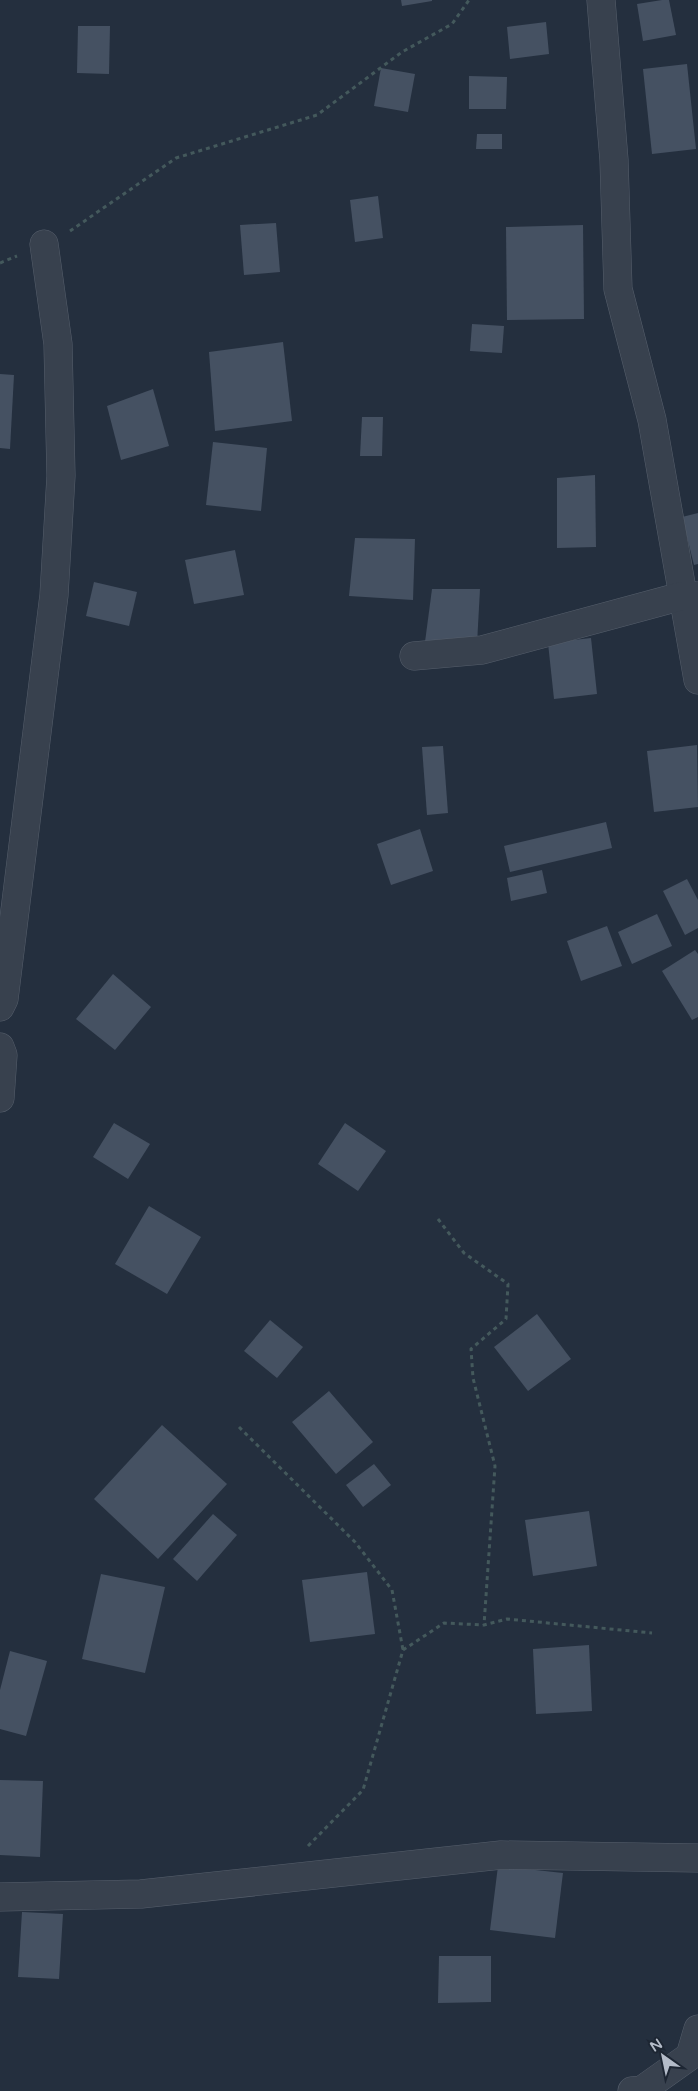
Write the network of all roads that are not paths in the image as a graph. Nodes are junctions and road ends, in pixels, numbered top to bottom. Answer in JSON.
{"nodes":[{"id":1,"x":602,"y":0,"type":"edge"},
{"id":2,"x":44,"y":244,"type":"road end"},
{"id":3,"x":690,"y":596,"type":"edge"},
{"id":4,"x":414,"y":656,"type":"dead end"},
{"id":5,"x":698,"y":680,"type":"edge"},
{"id":6,"x":0,"y":1007,"type":"edge"},
{"id":7,"x":0,"y":1047,"type":"edge"},
{"id":8,"x":0,"y":1098,"type":"edge"},
{"id":9,"x":698,"y":1858,"type":"edge"},
{"id":10,"x":0,"y":1897,"type":"edge"},
{"id":11,"x":698,"y":2029,"type":"edge"},
{"id":12,"x":632,"y":2091,"type":"edge"}],
"edges":[{"from":1,"to":3,"type":"street"},
{"from":2,"to":6,"type":"street"},
{"from":3,"to":4,"type":"street"},
{"from":3,"to":5,"type":"street"},
{"from":7,"to":8,"type":"street"},
{"from":9,"to":10,"type":"street"},
{"from":11,"to":12,"type":"street"}]}
